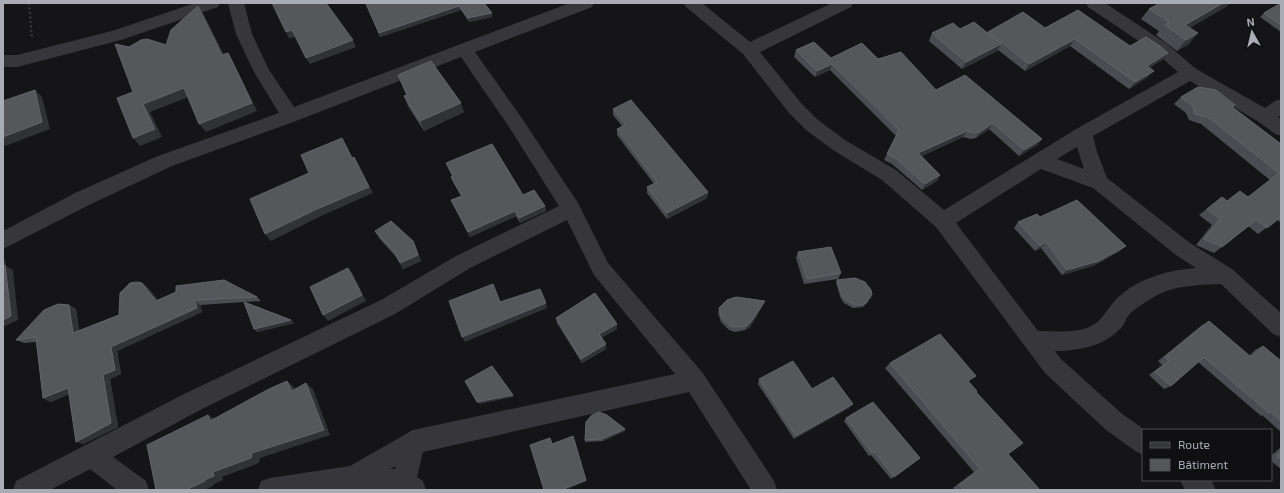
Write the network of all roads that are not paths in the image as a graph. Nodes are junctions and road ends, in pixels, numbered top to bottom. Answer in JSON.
{"nodes":[{"id":1,"x":212,"y":3,"type":"edge"},
{"id":2,"x":236,"y":3,"type":"edge"},
{"id":3,"x":586,"y":3,"type":"edge"},
{"id":4,"x":692,"y":3,"type":"edge"},
{"id":5,"x":845,"y":3,"type":"edge"},
{"id":6,"x":1094,"y":3,"type":"edge"},
{"id":7,"x":465,"y":50,"type":"junction"},
{"id":8,"x":749,"y":50,"type":"junction"},
{"id":9,"x":10,"y":61,"type":"edge"},
{"id":10,"x":1190,"y":73,"type":"junction"},
{"id":11,"x":1281,"y":106,"type":"edge"},
{"id":12,"x":290,"y":116,"type":"junction"},
{"id":13,"x":1265,"y":117,"type":"junction"},
{"id":14,"x":1281,"y":129,"type":"edge"},
{"id":15,"x":1084,"y":133,"type":"junction"},
{"id":16,"x":1041,"y":161,"type":"junction"},
{"id":17,"x":1100,"y":183,"type":"junction"},
{"id":18,"x":571,"y":209,"type":"junction"},
{"id":19,"x":943,"y":221,"type":"junction"},
{"id":20,"x":3,"y":241,"type":"edge"},
{"id":21,"x":1183,"y":249,"type":"junction"},
{"id":22,"x":1225,"y":276,"type":"junction"},
{"id":23,"x":1180,"y":278,"type":"junction"},
{"id":24,"x":1281,"y":327,"type":"edge"},
{"id":25,"x":1033,"y":342,"type":"junction"},
{"id":26,"x":694,"y":380,"type":"junction"},
{"id":27,"x":413,"y":442,"type":"junction"},
{"id":28,"x":1142,"y":442,"type":"edge"},
{"id":29,"x":92,"y":456,"type":"junction"},
{"id":30,"x":353,"y":478,"type":"junction"},
{"id":31,"x":1193,"y":481,"type":"edge"},
{"id":32,"x":409,"y":486,"type":"edge"},
{"id":33,"x":25,"y":490,"type":"edge"},
{"id":34,"x":137,"y":490,"type":"edge"},
{"id":35,"x":270,"y":490,"type":"edge"},
{"id":36,"x":765,"y":490,"type":"edge"},
{"id":37,"x":1204,"y":490,"type":"edge"}],
"edges":[{"from":1,"to":9,"type":"street"},
{"from":2,"to":12,"type":"street"},
{"from":3,"to":7,"type":"street"},
{"from":4,"to":8,"type":"street"},
{"from":5,"to":8,"type":"street"},
{"from":6,"to":10,"type":"street"},
{"from":7,"to":12,"type":"street"},
{"from":7,"to":18,"type":"street"},
{"from":8,"to":19,"type":"street"},
{"from":10,"to":13,"type":"street"},
{"from":10,"to":15,"type":"street"},
{"from":11,"to":13,"type":"street"},
{"from":12,"to":20,"type":"street"},
{"from":13,"to":14,"type":"street"},
{"from":15,"to":16,"type":"street"},
{"from":15,"to":17,"type":"street"},
{"from":16,"to":17,"type":"street"},
{"from":16,"to":19,"type":"street"},
{"from":17,"to":21,"type":"street"},
{"from":18,"to":26,"type":"street"},
{"from":18,"to":29,"type":"street"},
{"from":19,"to":25,"type":"street"},
{"from":21,"to":22,"type":"street"},
{"from":21,"to":23,"type":"street"},
{"from":22,"to":23,"type":"street"},
{"from":22,"to":24,"type":"street"},
{"from":23,"to":25,"type":"street"},
{"from":25,"to":28,"type":"street"},
{"from":26,"to":27,"type":"street"},
{"from":26,"to":36,"type":"street"},
{"from":27,"to":30,"type":"street"},
{"from":27,"to":32,"type":"street"},
{"from":29,"to":33,"type":"street"},
{"from":29,"to":34,"type":"street"},
{"from":30,"to":32,"type":"street"},
{"from":30,"to":35,"type":"street"},
{"from":31,"to":37,"type":"street"}]}
